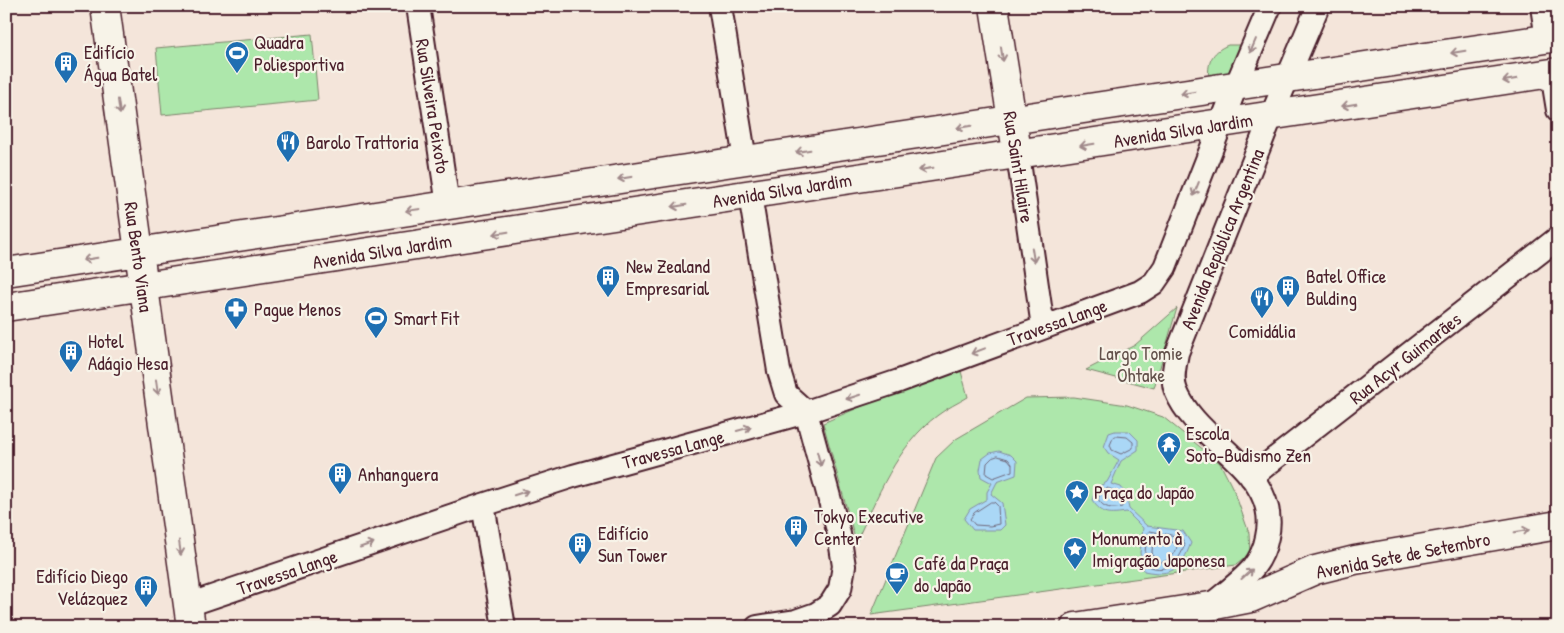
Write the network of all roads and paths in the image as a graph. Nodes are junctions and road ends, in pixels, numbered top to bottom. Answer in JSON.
{"nodes":[{"id":1,"x":105,"y":6,"type":"edge"},
{"id":2,"x":418,"y":6,"type":"edge"},
{"id":3,"x":720,"y":6,"type":"edge"},
{"id":4,"x":994,"y":6,"type":"edge"},
{"id":5,"x":1270,"y":6,"type":"edge"},
{"id":6,"x":1318,"y":6,"type":"edge"},
{"id":7,"x":1542,"y":6,"type":"edge"},
{"id":8,"x":1552,"y":38,"type":"edge"},
{"id":9,"x":1342,"y":70,"type":"junction"},
{"id":10,"x":1555,"y":73,"type":"edge"},
{"id":11,"x":1287,"y":78,"type":"junction"},
{"id":12,"x":1236,"y":86,"type":"junction"},
{"id":13,"x":1390,"y":98,"type":"junction"},
{"id":14,"x":1558,"y":110,"type":"edge"},
{"id":15,"x":1271,"y":117,"type":"junction"},
{"id":16,"x":1012,"y":120,"type":"junction"},
{"id":17,"x":1222,"y":124,"type":"junction"},
{"id":18,"x":1018,"y":155,"type":"junction"},
{"id":19,"x":745,"y":160,"type":"junction"},
{"id":20,"x":750,"y":195,"type":"junction"},
{"id":21,"x":499,"y":197,"type":"junction"},
{"id":22,"x":448,"y":205,"type":"junction"},
{"id":23,"x":378,"y":215,"type":"junction"},
{"id":24,"x":547,"y":226,"type":"junction"},
{"id":25,"x":1558,"y":238,"type":"edge"},
{"id":26,"x":139,"y":252,"type":"junction"},
{"id":27,"x":312,"y":261,"type":"junction"},
{"id":28,"x":6,"y":272,"type":"edge"},
{"id":29,"x":144,"y":286,"type":"junction"},
{"id":30,"x":6,"y":307,"type":"edge"},
{"id":31,"x":1042,"y":327,"type":"junction"},
{"id":32,"x":806,"y":412,"type":"junction"},
{"id":33,"x":1251,"y":477,"type":"junction"},
{"id":34,"x":483,"y":505,"type":"junction"},
{"id":35,"x":1558,"y":525,"type":"edge"},
{"id":36,"x":1210,"y":606,"type":"junction"},
{"id":37,"x":189,"y":616,"type":"edge"},
{"id":38,"x":1087,"y":626,"type":"edge"},
{"id":39,"x":504,"y":627,"type":"edge"},
{"id":40,"x":757,"y":627,"type":"edge"}],
"edges":[{"from":1,"to":26,"type":"main road","name":"Rua Bento Viana","one_way":true},
{"from":2,"to":22,"type":"street","name":"Rua Silveira Peixoto"},
{"from":3,"to":19,"type":"street"},
{"from":4,"to":16,"type":"main road","name":"Rua Saint Hilaire","one_way":true},
{"from":5,"to":12,"type":"street","one_way":true},
{"from":6,"to":11,"type":"street","name":"Avenida República Argentina"},
{"from":7,"to":8,"type":"street"},
{"from":8,"to":9,"type":"main road","name":"Avenida Silva Jardim","one_way":true},
{"from":9,"to":11,"type":"main road","name":"Avenida Silva Jardim"},
{"from":9,"to":13,"type":"main road"},
{"from":10,"to":13,"type":"main road","name":"Avenida Silva Jardim","one_way":true},
{"from":10,"to":14,"type":"street"},
{"from":11,"to":12,"type":"main road","name":"Avenida Silva Jardim"},
{"from":11,"to":15,"type":"street","name":"Avenida República Argentina"},
{"from":12,"to":16,"type":"main road","name":"Avenida Silva Jardim","one_way":true},
{"from":12,"to":17,"type":"street"},
{"from":13,"to":15,"type":"main road","name":"Avenida Silva Jardim","one_way":true},
{"from":15,"to":17,"type":"main road","name":"Avenida Silva Jardim"},
{"from":15,"to":33,"type":"street","name":"Avenida República Argentina"},
{"from":16,"to":18,"type":"main road","name":"Rua Saint Hilaire"},
{"from":16,"to":19,"type":"main road","name":"Avenida Silva Jardim","one_way":true},
{"from":17,"to":18,"type":"main road","name":"Avenida Silva Jardim","one_way":true},
{"from":17,"to":31,"type":"street","name":"Travessa Lange","one_way":true},
{"from":18,"to":20,"type":"main road","name":"Avenida Silva Jardim","one_way":true},
{"from":18,"to":31,"type":"street","name":"Rua Saint Hilaire","one_way":true},
{"from":19,"to":21,"type":"main road","name":"Avenida Silva Jardim","one_way":true},
{"from":20,"to":24,"type":"main road","name":"Avenida Silva Jardim","one_way":true},
{"from":20,"to":32,"type":"street"},
{"from":21,"to":22,"type":"main road","name":"Avenida Silva Jardim"},
{"from":21,"to":24,"type":"main road"},
{"from":22,"to":23,"type":"main road","name":"Avenida Silva Jardim","one_way":true},
{"from":23,"to":26,"type":"main road","name":"Avenida Silva Jardim"},
{"from":23,"to":27,"type":"main road"},
{"from":24,"to":27,"type":"main road","name":"Avenida Silva Jardim","one_way":true},
{"from":25,"to":33,"type":"street","name":"Rua Acyr Guimarães"},
{"from":26,"to":28,"type":"main road","name":"Avenida Silva Jardim","one_way":true},
{"from":26,"to":29,"type":"main road","name":"Rua Bento Viana"},
{"from":27,"to":29,"type":"main road","name":"Avenida Silva Jardim"},
{"from":29,"to":30,"type":"main road","name":"Avenida Silva Jardim"},
{"from":29,"to":37,"type":"main road","name":"Rua Bento Viana","one_way":true},
{"from":31,"to":32,"type":"street","name":"Travessa Lange","one_way":true},
{"from":34,"to":32,"type":"street","name":"Travessa Lange","one_way":true},
{"from":32,"to":40,"type":"street","one_way":true},
{"from":36,"to":33,"type":"street","name":"Avenida República Argentina","one_way":true},
{"from":37,"to":34,"type":"street","name":"Travessa Lange","one_way":true},
{"from":34,"to":39,"type":"street"},
{"from":36,"to":35,"type":"main road","name":"Avenida Sete de Setembro","one_way":true},
{"from":36,"to":38,"type":"main road","name":"Avenida Sete de Setembro"}]}
